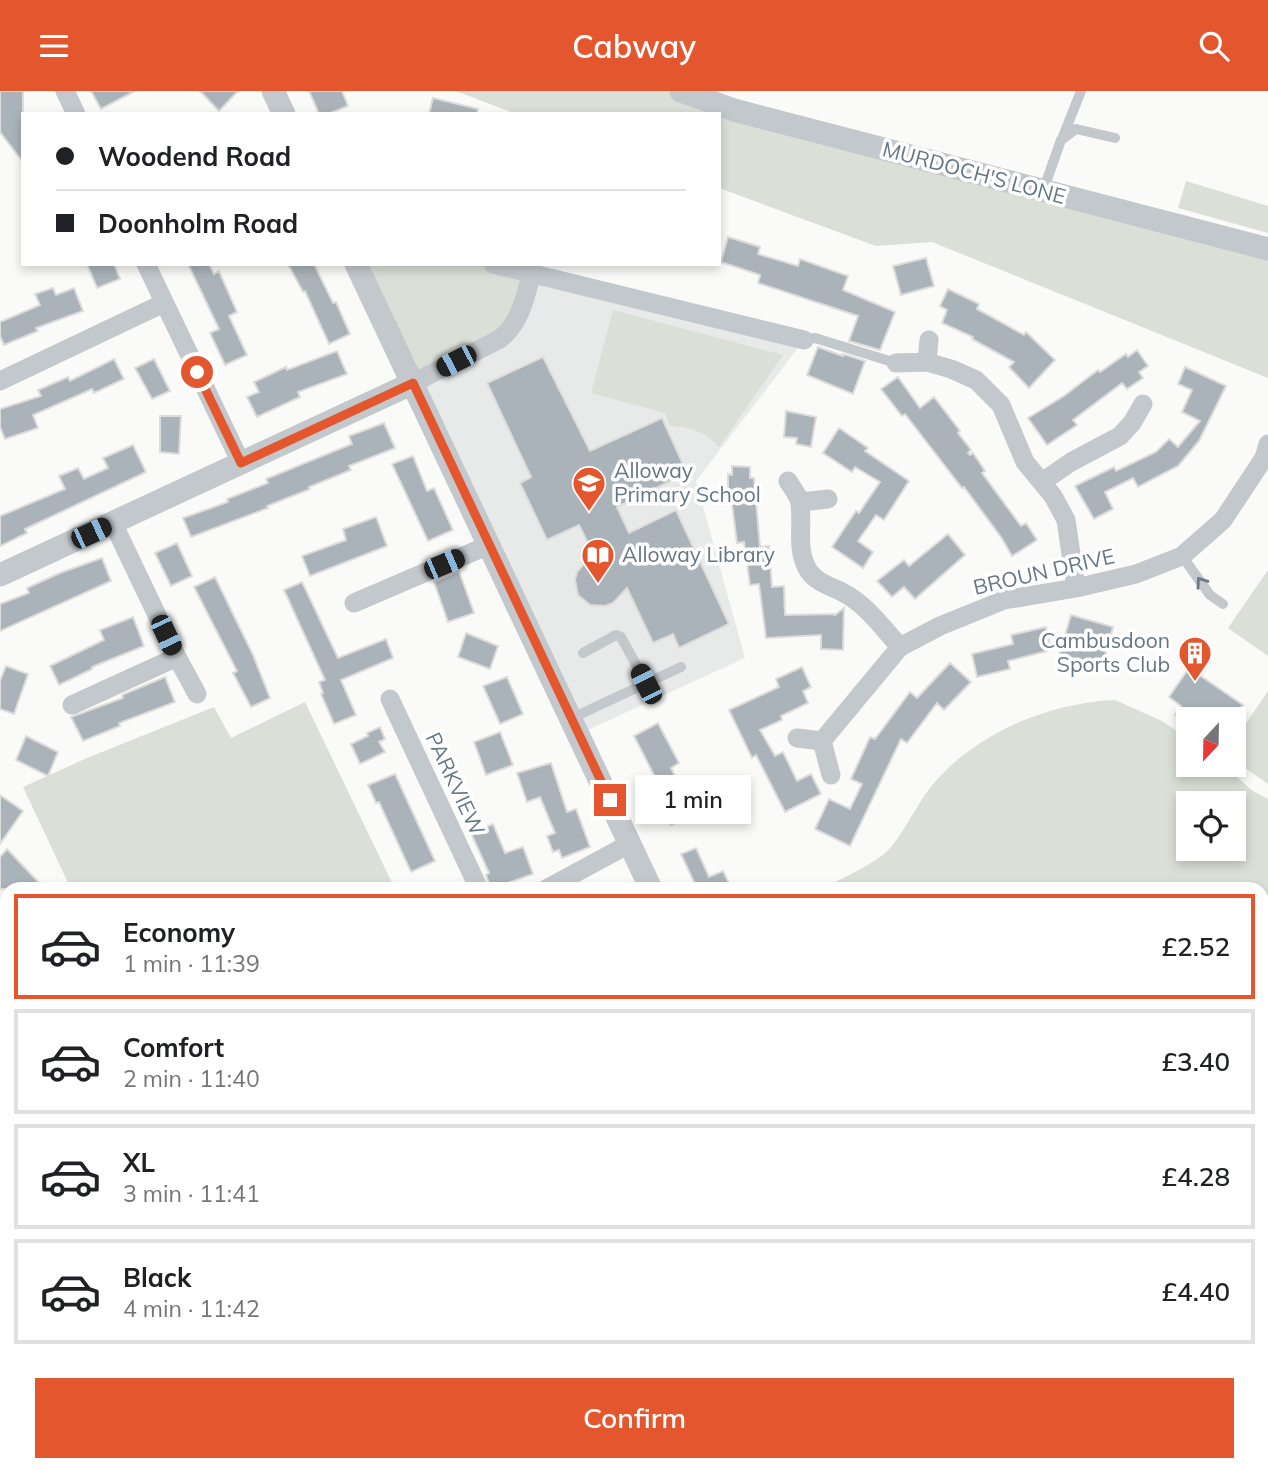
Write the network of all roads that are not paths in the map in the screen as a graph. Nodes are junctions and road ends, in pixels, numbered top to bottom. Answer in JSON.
{"nodes":[{"id":1,"x":65,"y":91,"type":"edge"},
{"id":2,"x":273,"y":91,"type":"edge"},
{"id":3,"x":681,"y":91,"type":"edge"},
{"id":4,"x":1081,"y":91,"type":"edge"},
{"id":5,"x":75,"y":112,"type":"edge"},
{"id":6,"x":283,"y":112,"type":"edge"},
{"id":7,"x":1115,"y":138,"type":"dead end"},
{"id":8,"x":1061,"y":140,"type":"junction"},
{"id":9,"x":1043,"y":192,"type":"junction"},
{"id":10,"x":1268,"y":249,"type":"edge"},
{"id":11,"x":147,"y":266,"type":"edge"},
{"id":12,"x":357,"y":266,"type":"edge"},
{"id":13,"x":502,"y":266,"type":"edge"},
{"id":14,"x":532,"y":273,"type":"junction"},
{"id":15,"x":164,"y":303,"type":"junction"},
{"id":16,"x":804,"y":340,"type":"joint"},
{"id":17,"x":929,"y":340,"type":"dead end"},
{"id":18,"x":927,"y":362,"type":"junction"},
{"id":19,"x":896,"y":363,"type":"joint"},
{"id":20,"x":0,"y":381,"type":"edge"},
{"id":21,"x":413,"y":383,"type":"junction"},
{"id":22,"x":1143,"y":404,"type":"dead end"},
{"id":23,"x":1268,"y":448,"type":"edge"},
{"id":24,"x":241,"y":463,"type":"junction"},
{"id":25,"x":788,"y":481,"type":"dead end"},
{"id":26,"x":1042,"y":482,"type":"junction"},
{"id":27,"x":828,"y":499,"type":"dead end"},
{"id":28,"x":801,"y":502,"type":"junction"},
{"id":29,"x":113,"y":523,"type":"junction"},
{"id":30,"x":489,"y":545,"type":"junction"},
{"id":31,"x":1182,"y":556,"type":"junction"},
{"id":32,"x":0,"y":575,"type":"edge"},
{"id":33,"x":1076,"y":588,"type":"junction"},
{"id":34,"x":354,"y":603,"type":"dead end"},
{"id":35,"x":1223,"y":604,"type":"dead end"},
{"id":36,"x":900,"y":647,"type":"junction"},
{"id":37,"x":583,"y":653,"type":"dead end"},
{"id":38,"x":177,"y":657,"type":"junction"},
{"id":39,"x":681,"y":667,"type":"dead end"},
{"id":40,"x":646,"y":684,"type":"junction"},
{"id":41,"x":197,"y":694,"type":"dead end"},
{"id":42,"x":390,"y":699,"type":"dead end"},
{"id":43,"x":72,"y":705,"type":"dead end"},
{"id":44,"x":572,"y":718,"type":"junction"},
{"id":45,"x":797,"y":738,"type":"dead end"},
{"id":46,"x":822,"y":741,"type":"junction"},
{"id":47,"x":831,"y":775,"type":"dead end"},
{"id":48,"x":631,"y":843,"type":"junction"},
{"id":49,"x":476,"y":882,"type":"edge"},
{"id":50,"x":558,"y":882,"type":"edge"},
{"id":51,"x":648,"y":882,"type":"edge"}],
"edges":[{"from":1,"to":5,"type":"street"},
{"from":2,"to":6,"type":"street"},
{"from":3,"to":9,"type":"street","name":"MURDOCH'S LONE"},
{"from":4,"to":8,"type":"lane"},
{"from":7,"to":8,"type":"lane"},
{"from":8,"to":9,"type":"lane"},
{"from":9,"to":10,"type":"street","name":"MURDOCH'S LONE"},
{"from":11,"to":15,"type":"street"},
{"from":12,"to":21,"type":"street"},
{"from":13,"to":14,"type":"street"},
{"from":14,"to":16,"type":"street"},
{"from":14,"to":21,"type":"street"},
{"from":15,"to":20,"type":"street"},
{"from":15,"to":24,"type":"street"},
{"from":16,"to":19,"type":"lane"},
{"from":17,"to":18,"type":"street"},
{"from":18,"to":19,"type":"street"},
{"from":18,"to":26,"type":"street"},
{"from":21,"to":24,"type":"street"},
{"from":21,"to":30,"type":"street"},
{"from":22,"to":26,"type":"street"},
{"from":23,"to":31,"type":"street","name":"BROUN DRIVE"},
{"from":24,"to":29,"type":"street"},
{"from":25,"to":28,"type":"street"},
{"from":26,"to":33,"type":"street"},
{"from":27,"to":28,"type":"street"},
{"from":28,"to":36,"type":"street"},
{"from":29,"to":32,"type":"street"},
{"from":29,"to":38,"type":"street"},
{"from":30,"to":34,"type":"street"},
{"from":30,"to":44,"type":"street"},
{"from":31,"to":33,"type":"street","name":"BROUN DRIVE"},
{"from":35,"to":31,"type":"lane","one_way":true},
{"from":33,"to":36,"type":"street","name":"BROUN DRIVE"},
{"from":36,"to":46,"type":"street","name":"BROUN DRIVE"},
{"from":37,"to":40,"type":"lane"},
{"from":38,"to":41,"type":"street"},
{"from":38,"to":43,"type":"street"},
{"from":39,"to":40,"type":"lane"},
{"from":40,"to":44,"type":"lane"},
{"from":42,"to":49,"type":"street","name":"PARKVIEW"},
{"from":44,"to":48,"type":"street"},
{"from":45,"to":46,"type":"street"},
{"from":46,"to":47,"type":"street"},
{"from":48,"to":50,"type":"street"},
{"from":48,"to":51,"type":"street"}]}
